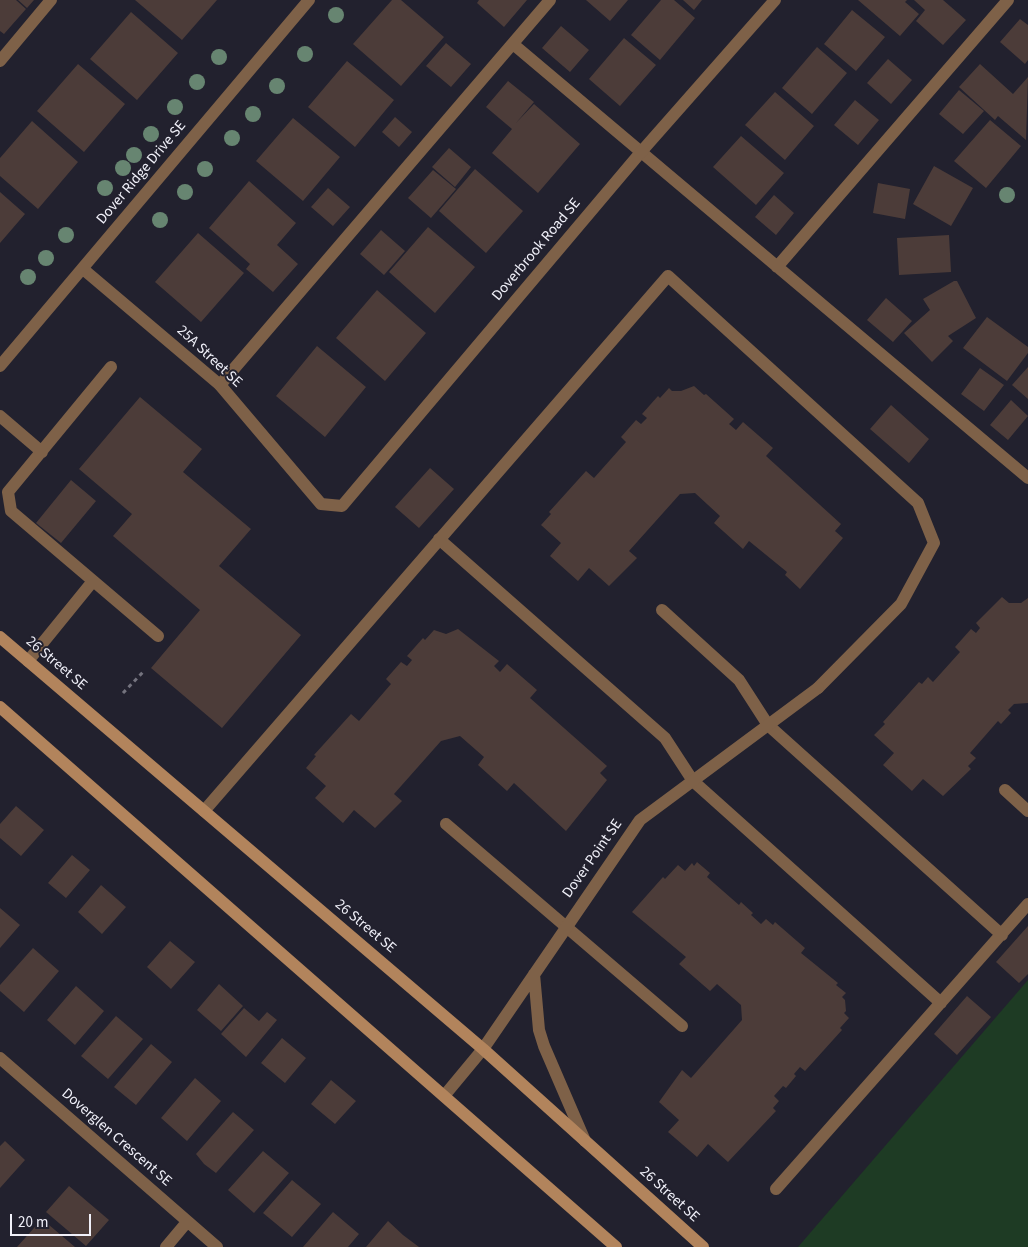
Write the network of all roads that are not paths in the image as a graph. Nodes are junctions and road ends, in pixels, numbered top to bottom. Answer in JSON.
{"nodes":[{"id":1,"x":51,"y":0,"type":"edge"},
{"id":2,"x":309,"y":0,"type":"edge"},
{"id":3,"x":550,"y":0,"type":"edge"},
{"id":4,"x":775,"y":0,"type":"edge"},
{"id":5,"x":1008,"y":0,"type":"edge"},
{"id":6,"x":513,"y":44,"type":"junction"},
{"id":7,"x":0,"y":61,"type":"edge"},
{"id":8,"x":641,"y":152,"type":"junction"},
{"id":9,"x":777,"y":267,"type":"junction"},
{"id":10,"x":84,"y":269,"type":"junction"},
{"id":11,"x":0,"y":366,"type":"edge"},
{"id":12,"x":111,"y":367,"type":"dead end"},
{"id":13,"x":220,"y":385,"type":"junction"},
{"id":14,"x":0,"y":416,"type":"edge"},
{"id":15,"x":42,"y":452,"type":"junction"},
{"id":16,"x":1028,"y":478,"type":"edge"},
{"id":17,"x":321,"y":504,"type":"joint"},
{"id":18,"x":439,"y":539,"type":"junction"},
{"id":19,"x":93,"y":581,"type":"junction"},
{"id":20,"x":662,"y":610,"type":"dead end"},
{"id":21,"x":158,"y":636,"type":"dead end"},
{"id":22,"x":0,"y":637,"type":"edge"},
{"id":23,"x":28,"y":661,"type":"junction"},
{"id":24,"x":0,"y":707,"type":"edge"},
{"id":25,"x":768,"y":725,"type":"junction"},
{"id":26,"x":693,"y":781,"type":"junction"},
{"id":27,"x":1004,"y":790,"type":"dead end"},
{"id":28,"x":204,"y":811,"type":"junction"},
{"id":29,"x":1028,"y":811,"type":"edge"},
{"id":30,"x":446,"y":824,"type":"dead end"},
{"id":31,"x":1028,"y":904,"type":"edge"},
{"id":32,"x":566,"y":928,"type":"junction"},
{"id":33,"x":1002,"y":935,"type":"junction"},
{"id":34,"x":534,"y":974,"type":"junction"},
{"id":35,"x":941,"y":1003,"type":"junction"},
{"id":36,"x":682,"y":1026,"type":"dead end"},
{"id":37,"x":483,"y":1049,"type":"junction"},
{"id":38,"x":0,"y":1058,"type":"edge"},
{"id":39,"x":444,"y":1096,"type":"junction"},
{"id":40,"x":585,"y":1141,"type":"junction"},
{"id":41,"x":776,"y":1189,"type":"dead end"},
{"id":42,"x":187,"y":1222,"type":"junction"},
{"id":43,"x":166,"y":1247,"type":"edge"},
{"id":44,"x":217,"y":1247,"type":"edge"},
{"id":45,"x":616,"y":1247,"type":"edge"},
{"id":46,"x":703,"y":1247,"type":"edge"}],
"edges":[{"from":1,"to":7,"type":"street"},
{"from":2,"to":10,"type":"street","name":"Dover Ridge Drive SE"},
{"from":3,"to":6,"type":"street"},
{"from":4,"to":8,"type":"street","name":"Doverbrook Road SE"},
{"from":5,"to":9,"type":"street"},
{"from":6,"to":8,"type":"street"},
{"from":6,"to":13,"type":"street"},
{"from":8,"to":9,"type":"street"},
{"from":8,"to":17,"type":"street","name":"Doverbrook Road SE"},
{"from":9,"to":16,"type":"street"},
{"from":10,"to":11,"type":"street","name":"Dover Ridge Drive SE"},
{"from":10,"to":13,"type":"street","name":"25A Street SE"},
{"from":12,"to":15,"type":"street"},
{"from":13,"to":17,"type":"street","name":"25A Street SE"},
{"from":14,"to":15,"type":"street"},
{"from":15,"to":19,"type":"street"},
{"from":18,"to":25,"type":"street","name":"Dover Point SE"},
{"from":18,"to":26,"type":"street"},
{"from":18,"to":28,"type":"street"},
{"from":19,"to":21,"type":"street"},
{"from":19,"to":23,"type":"street"},
{"from":20,"to":25,"type":"street"},
{"from":22,"to":23,"type":"street","name":"26 Street SE"},
{"from":23,"to":28,"type":"street","name":"26 Street SE"},
{"from":24,"to":39,"type":"street"},
{"from":25,"to":26,"type":"street","name":"Dover Point SE"},
{"from":25,"to":33,"type":"street"},
{"from":26,"to":32,"type":"street","name":"Dover Point SE"},
{"from":26,"to":35,"type":"street"},
{"from":27,"to":29,"type":"street"},
{"from":28,"to":37,"type":"street","name":"26 Street SE"},
{"from":30,"to":32,"type":"street"},
{"from":31,"to":33,"type":"street"},
{"from":32,"to":34,"type":"street","name":"Dover Point SE"},
{"from":32,"to":36,"type":"street"},
{"from":33,"to":35,"type":"street"},
{"from":34,"to":37,"type":"street","name":"Dover Point SE"},
{"from":34,"to":40,"type":"street"},
{"from":35,"to":41,"type":"street"},
{"from":37,"to":39,"type":"street","name":"Dover Point SE"},
{"from":37,"to":40,"type":"street","name":"26 Street SE"},
{"from":38,"to":42,"type":"street","name":"Doverglen Crescent SE"},
{"from":39,"to":45,"type":"street"},
{"from":40,"to":46,"type":"street","name":"26 Street SE"},
{"from":42,"to":43,"type":"street"},
{"from":42,"to":44,"type":"street","name":"Doverglen Crescent SE"}]}
